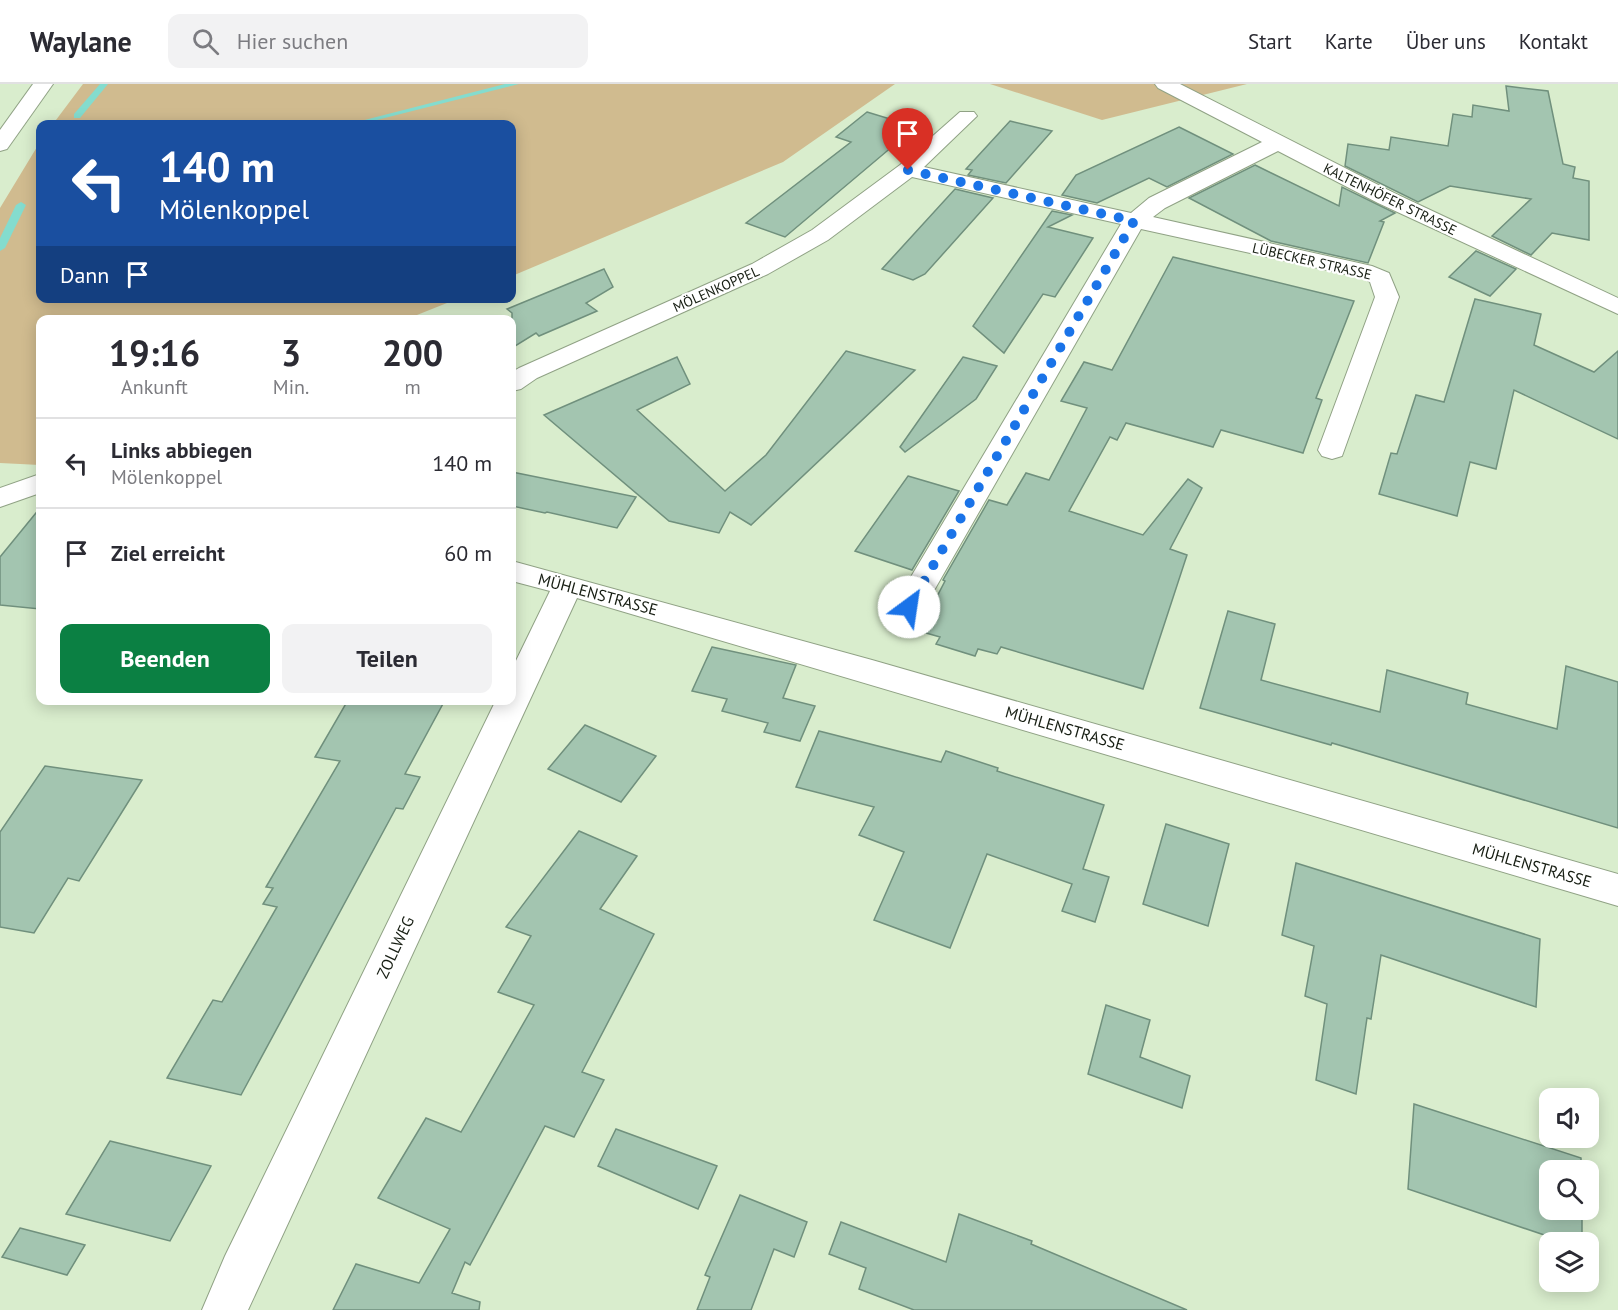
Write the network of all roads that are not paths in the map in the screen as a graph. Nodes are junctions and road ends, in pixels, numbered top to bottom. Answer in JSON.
{"nodes":[{"id":1,"x":43,"y":84,"type":"edge"},
{"id":2,"x":1170,"y":87,"type":"edge"},
{"id":3,"x":967,"y":116,"type":"dead end"},
{"id":4,"x":1277,"y":143,"type":"junction"},
{"id":5,"x":0,"y":145,"type":"edge"},
{"id":6,"x":908,"y":170,"type":"junction"},
{"id":7,"x":1134,"y":221,"type":"junction"},
{"id":8,"x":1618,"y":307,"type":"edge"},
{"id":9,"x":516,"y":380,"type":"edge"},
{"id":10,"x":1332,"y":450,"type":"dead end"},
{"id":11,"x":36,"y":484,"type":"edge"},
{"id":12,"x":0,"y":498,"type":"edge"},
{"id":13,"x":516,"y":573,"type":"edge"},
{"id":14,"x":568,"y":585,"type":"junction"},
{"id":15,"x":909,"y":607,"type":"dead end"},
{"id":16,"x":516,"y":694,"type":"edge"},
{"id":17,"x":511,"y":705,"type":"edge"},
{"id":18,"x":1618,"y":890,"type":"edge"},
{"id":19,"x":225,"y":1310,"type":"edge"}],
"edges":[{"from":1,"to":5,"type":"street"},
{"from":2,"to":4,"type":"street","name":"KALTENHÖFER STRASSE"},
{"from":3,"to":6,"type":"street","name":"MÖLENKOPPEL"},
{"from":4,"to":7,"type":"street"},
{"from":4,"to":8,"type":"street","name":"KALTENHÖFER STRASSE"},
{"from":6,"to":7,"type":"street"},
{"from":6,"to":9,"type":"street","name":"MÖLENKOPPEL"},
{"from":7,"to":10,"type":"street","name":"LÜBECKER STRASSE"},
{"from":7,"to":15,"type":"street"},
{"from":11,"to":12,"type":"street"},
{"from":13,"to":14,"type":"street","name":"MÜHLENSTRASSE"},
{"from":14,"to":16,"type":"street","name":"ZOLLWEG"},
{"from":14,"to":18,"type":"street","name":"MÜHLENSTRASSE"},
{"from":17,"to":19,"type":"street","name":"ZOLLWEG"}]}
